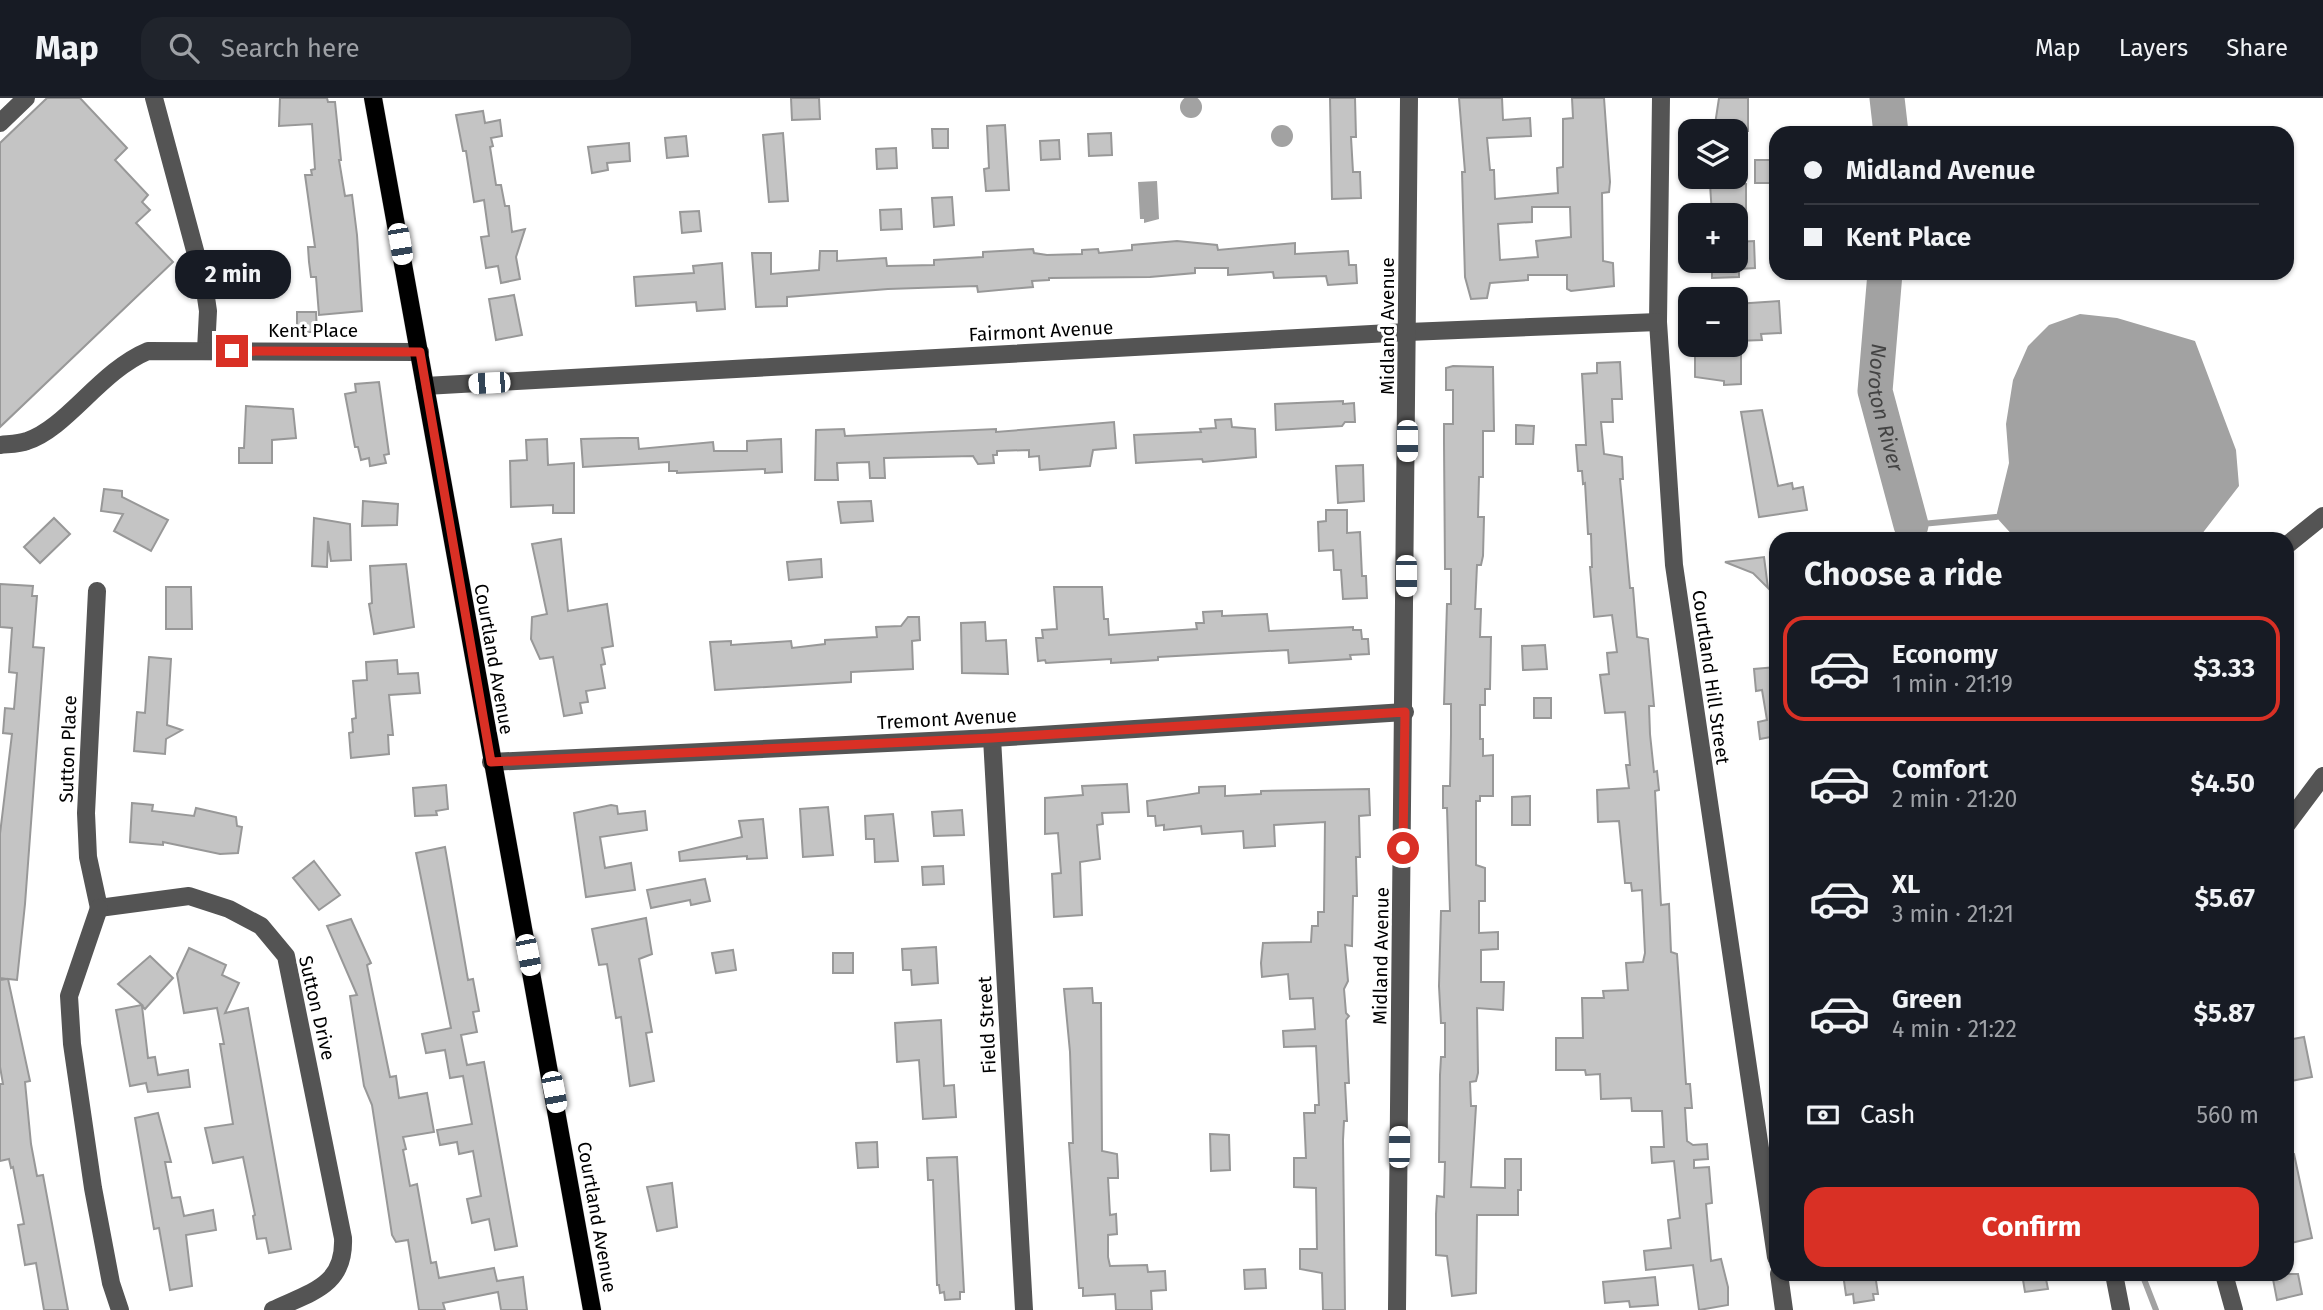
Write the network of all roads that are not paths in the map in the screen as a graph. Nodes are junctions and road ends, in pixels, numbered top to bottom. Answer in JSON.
{"nodes":[{"id":1,"x":26,"y":98,"type":"edge"},
{"id":2,"x":154,"y":98,"type":"edge"},
{"id":3,"x":373,"y":98,"type":"edge"},
{"id":4,"x":1409,"y":98,"type":"edge"},
{"id":5,"x":1661,"y":98,"type":"edge"},
{"id":6,"x":0,"y":122,"type":"edge"},
{"id":7,"x":1658,"y":321,"type":"junction"},
{"id":8,"x":1408,"y":332,"type":"junction"},
{"id":9,"x":206,"y":350,"type":"junction"},
{"id":10,"x":420,"y":352,"type":"junction"},
{"id":11,"x":425,"y":386,"type":"junction"},
{"id":12,"x":0,"y":445,"type":"edge"},
{"id":13,"x":2323,"y":516,"type":"edge"},
{"id":14,"x":2294,"y":539,"type":"edge"},
{"id":15,"x":97,"y":591,"type":"dead end"},
{"id":16,"x":1405,"y":712,"type":"junction"},
{"id":17,"x":992,"y":738,"type":"junction"},
{"id":18,"x":491,"y":762,"type":"junction"},
{"id":19,"x":2323,"y":776,"type":"edge"},
{"id":20,"x":2294,"y":815,"type":"edge"},
{"id":21,"x":99,"y":908,"type":"junction"},
{"id":22,"x":1769,"y":1210,"type":"edge"},
{"id":23,"x":1780,"y":1281,"type":"edge"},
{"id":24,"x":2115,"y":1281,"type":"edge"},
{"id":25,"x":2226,"y":1281,"type":"edge"},
{"id":26,"x":120,"y":1310,"type":"edge"},
{"id":27,"x":273,"y":1310,"type":"edge"},
{"id":28,"x":592,"y":1310,"type":"edge"},
{"id":29,"x":1024,"y":1310,"type":"edge"},
{"id":30,"x":1397,"y":1310,"type":"edge"},
{"id":31,"x":1784,"y":1310,"type":"edge"},
{"id":32,"x":2120,"y":1310,"type":"edge"},
{"id":33,"x":2234,"y":1310,"type":"edge"}],
"edges":[{"from":1,"to":6,"type":"street"},
{"from":2,"to":9,"type":"street"},
{"from":3,"to":10,"type":"main road","name":"Courtland Avenue"},
{"from":4,"to":8,"type":"street","name":"Midland Avenue"},
{"from":5,"to":7,"type":"street","name":"Courtland Hill Street"},
{"from":7,"to":8,"type":"street","name":"Fairmont Avenue"},
{"from":7,"to":22,"type":"street","name":"Courtland Hill Street"},
{"from":8,"to":11,"type":"street","name":"Fairmont Avenue"},
{"from":8,"to":16,"type":"street","name":"Midland Avenue"},
{"from":9,"to":10,"type":"street","name":"Kent Place"},
{"from":9,"to":12,"type":"street","name":"Kent Place"},
{"from":10,"to":11,"type":"main road","name":"Courtland Avenue"},
{"from":11,"to":18,"type":"main road","name":"Courtland Avenue"},
{"from":13,"to":14,"type":"street"},
{"from":15,"to":21,"type":"street","name":"Sutton Place"},
{"from":16,"to":17,"type":"street","name":"Tremont Avenue"},
{"from":16,"to":30,"type":"street","name":"Midland Avenue"},
{"from":17,"to":18,"type":"street","name":"Tremont Avenue"},
{"from":17,"to":29,"type":"street","name":"Field Street"},
{"from":18,"to":28,"type":"main road","name":"Courtland Avenue"},
{"from":19,"to":20,"type":"street"},
{"from":21,"to":26,"type":"street"},
{"from":21,"to":27,"type":"street","name":"Sutton Drive"},
{"from":23,"to":31,"type":"street"},
{"from":24,"to":32,"type":"street"},
{"from":25,"to":33,"type":"street"}]}
